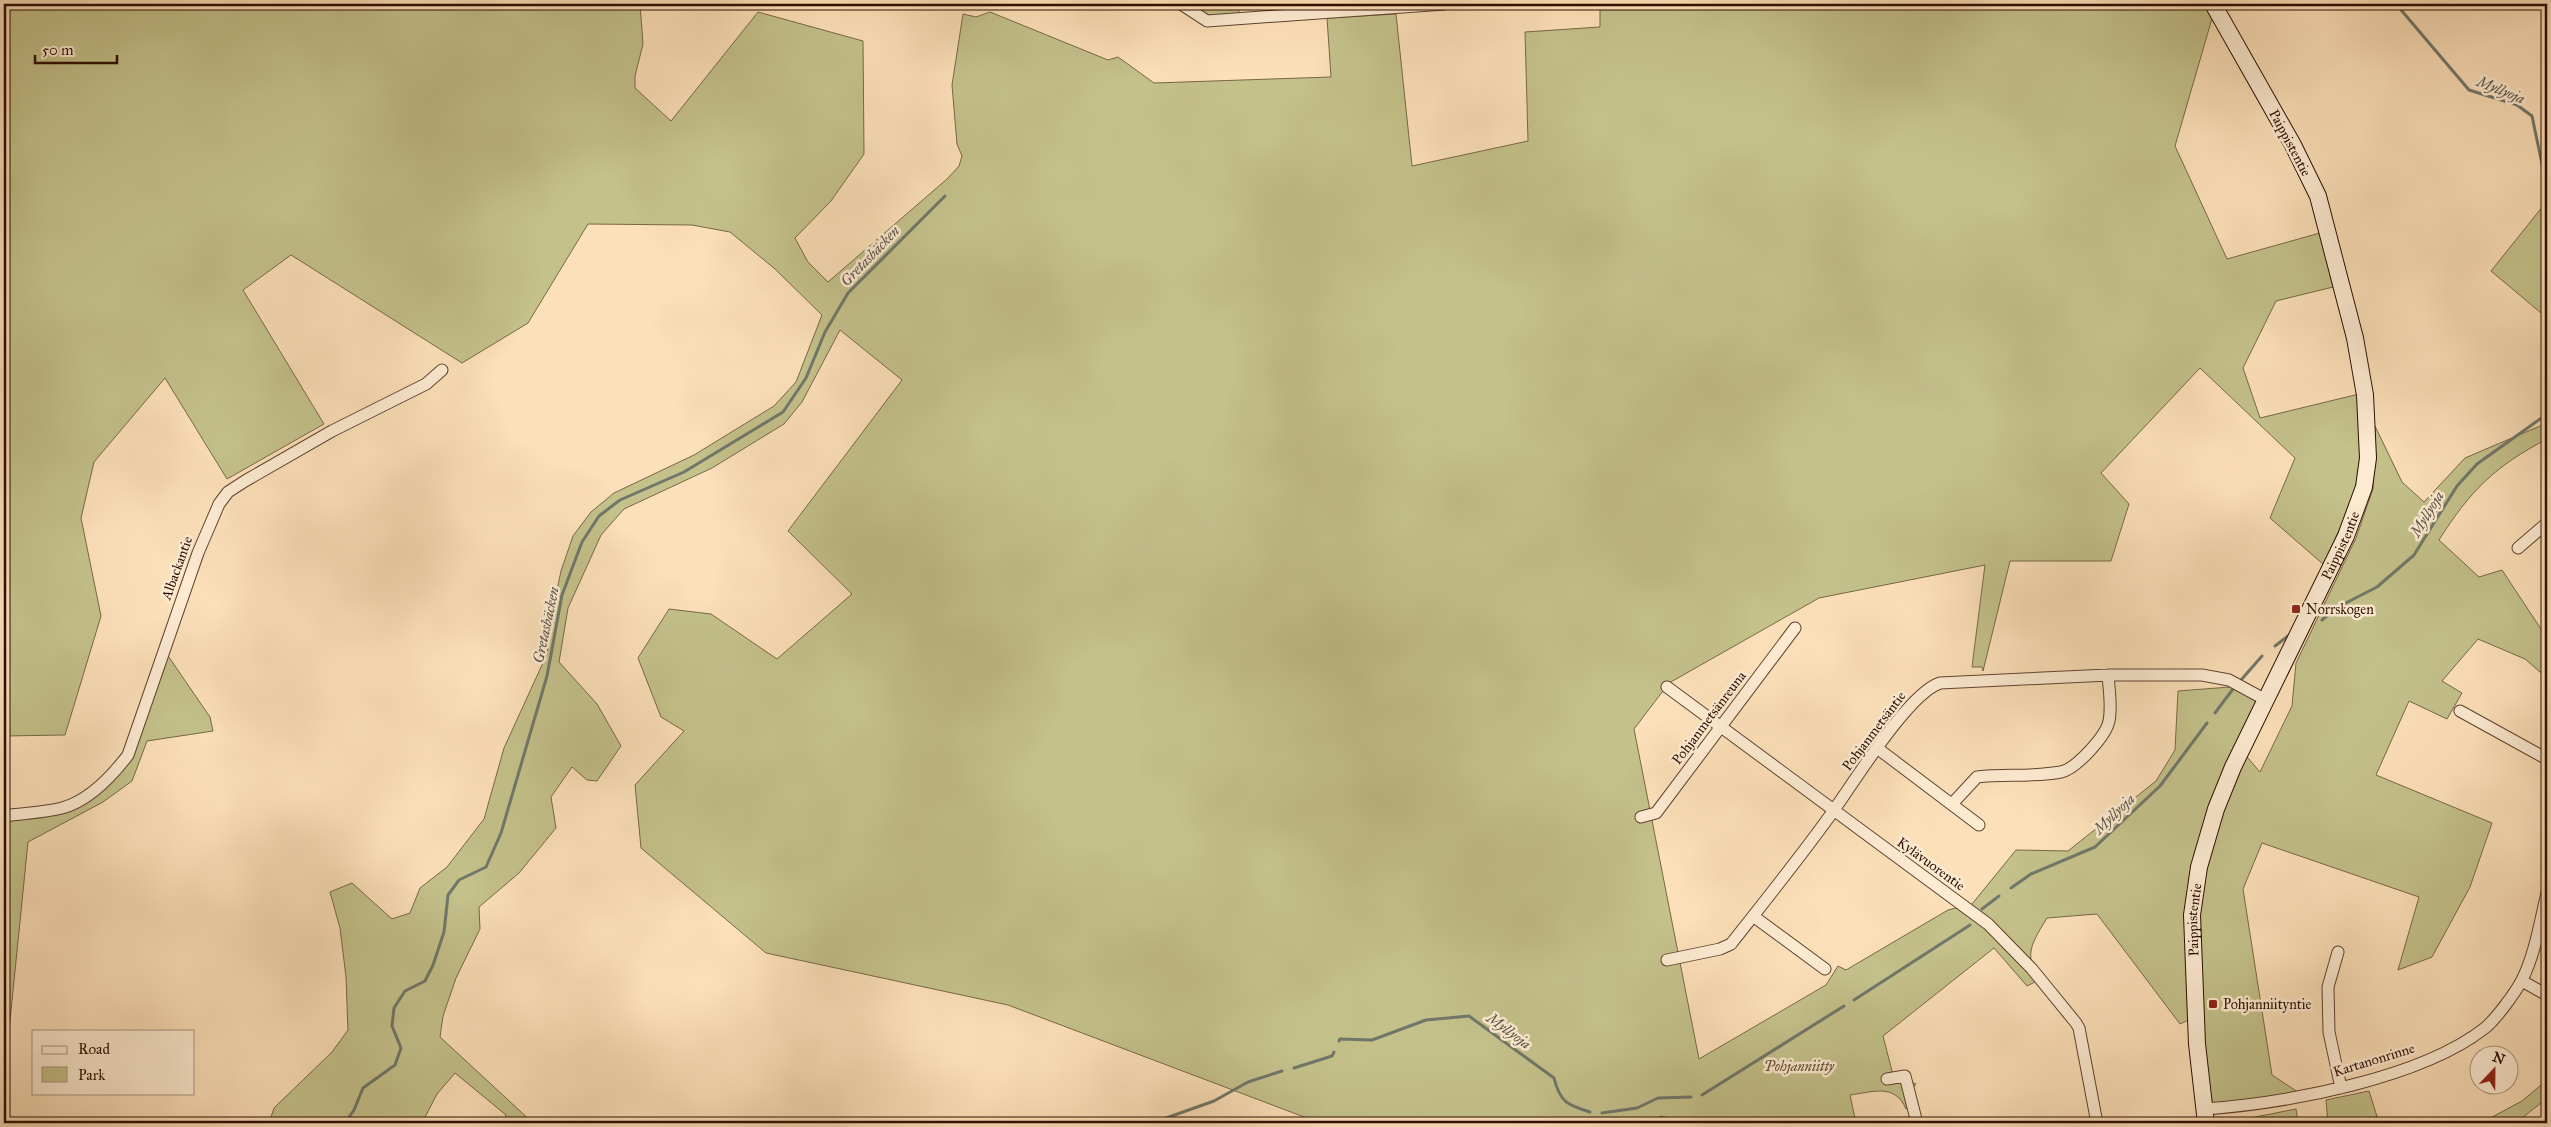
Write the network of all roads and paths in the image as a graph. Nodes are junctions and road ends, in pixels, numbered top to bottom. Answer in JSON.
{"nodes":[{"id":1,"x":1181,"y":4,"type":"edge"},
{"id":2,"x":1445,"y":4,"type":"edge"},
{"id":3,"x":2213,"y":4,"type":"edge"},
{"id":4,"x":442,"y":370,"type":"dead end"},
{"id":5,"x":2547,"y":523,"type":"edge"},
{"id":6,"x":2518,"y":548,"type":"dead end"},
{"id":7,"x":1795,"y":628,"type":"dead end"},
{"id":8,"x":2108,"y":675,"type":"junction"},
{"id":9,"x":1667,"y":687,"type":"dead end"},
{"id":10,"x":2266,"y":700,"type":"junction"},
{"id":11,"x":2460,"y":711,"type":"dead end"},
{"id":12,"x":1721,"y":727,"type":"junction"},
{"id":13,"x":1878,"y":748,"type":"junction"},
{"id":14,"x":2547,"y":759,"type":"edge"},
{"id":15,"x":1952,"y":804,"type":"junction"},
{"id":16,"x":1833,"y":812,"type":"junction"},
{"id":17,"x":4,"y":816,"type":"edge"},
{"id":18,"x":1641,"y":817,"type":"dead end"},
{"id":19,"x":1979,"y":825,"type":"dead end"},
{"id":20,"x":2547,"y":893,"type":"edge"},
{"id":21,"x":1753,"y":916,"type":"junction"},
{"id":22,"x":2338,"y":952,"type":"dead end"},
{"id":23,"x":1667,"y":960,"type":"dead end"},
{"id":24,"x":1825,"y":969,"type":"dead end"},
{"id":25,"x":2522,"y":981,"type":"junction"},
{"id":26,"x":2547,"y":994,"type":"edge"},
{"id":27,"x":1887,"y":1079,"type":"dead end"},
{"id":28,"x":2341,"y":1088,"type":"junction"},
{"id":29,"x":2205,"y":1116,"type":"edge"},
{"id":30,"x":1917,"y":1123,"type":"edge"},
{"id":31,"x":2097,"y":1123,"type":"edge"}],
"edges":[{"from":1,"to":2,"type":"street"},
{"from":3,"to":10,"type":"street","name":"Paippistentie"},
{"from":4,"to":17,"type":"street","name":"Albackantie"},
{"from":5,"to":6,"type":"street"},
{"from":7,"to":12,"type":"street","name":"Pohjanmetsänreuna"},
{"from":8,"to":10,"type":"street","name":"Pohjanmetsäntie"},
{"from":8,"to":13,"type":"street","name":"Pohjanmetsäntie"},
{"from":8,"to":15,"type":"street"},
{"from":9,"to":12,"type":"street","name":"Kylävuorentie"},
{"from":10,"to":29,"type":"street","name":"Paippistentie"},
{"from":11,"to":14,"type":"street"},
{"from":12,"to":16,"type":"street","name":"Kylävuorentie"},
{"from":12,"to":18,"type":"street","name":"Pohjanmetsänreuna"},
{"from":13,"to":15,"type":"street"},
{"from":13,"to":16,"type":"street","name":"Pohjanmetsäntie"},
{"from":15,"to":19,"type":"street"},
{"from":16,"to":21,"type":"street","name":"Pohjanmetsäntie"},
{"from":16,"to":31,"type":"street","name":"Kylävuorentie"},
{"from":20,"to":25,"type":"street","name":"Kartanonrinne"},
{"from":21,"to":23,"type":"street","name":"Pohjanmetsäntie"},
{"from":21,"to":24,"type":"street"},
{"from":22,"to":28,"type":"street"},
{"from":25,"to":26,"type":"street"},
{"from":25,"to":28,"type":"street","name":"Kartanonrinne"},
{"from":27,"to":30,"type":"street"},
{"from":28,"to":29,"type":"street","name":"Kartanonrinne"}]}
